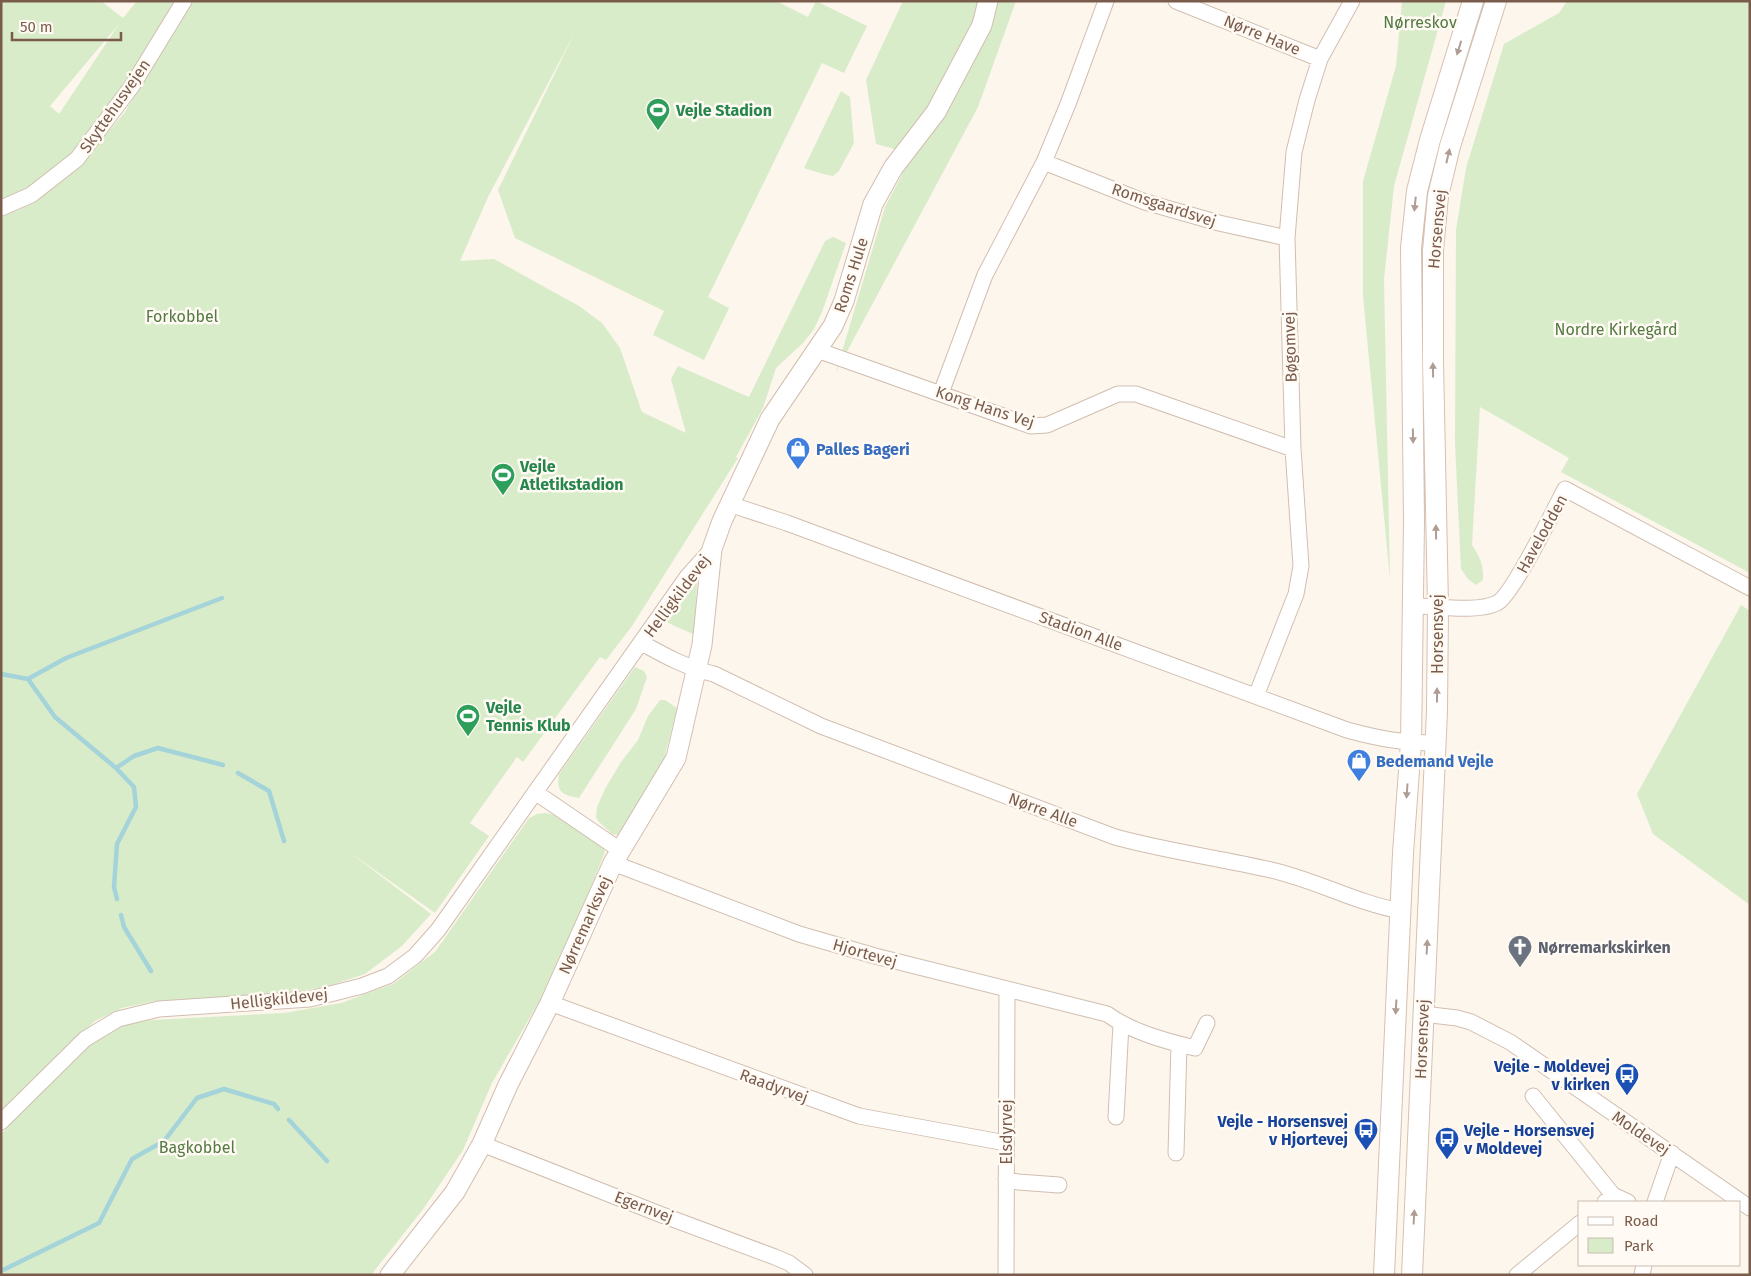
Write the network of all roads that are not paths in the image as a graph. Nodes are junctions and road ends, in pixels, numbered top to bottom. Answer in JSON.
{"nodes":[{"id":1,"x":184,"y":1,"type":"edge"},
{"id":2,"x":988,"y":1,"type":"edge"},
{"id":3,"x":1106,"y":1,"type":"edge"},
{"id":4,"x":1176,"y":1,"type":"edge"},
{"id":5,"x":1352,"y":1,"type":"edge"},
{"id":6,"x":1473,"y":1,"type":"edge"},
{"id":7,"x":1496,"y":1,"type":"edge"},
{"id":8,"x":1320,"y":59,"type":"junction"},
{"id":9,"x":1044,"y":162,"type":"junction"},
{"id":10,"x":1,"y":208,"type":"edge"},
{"id":11,"x":1286,"y":238,"type":"junction"},
{"id":12,"x":817,"y":350,"type":"junction"},
{"id":13,"x":941,"y":393,"type":"junction"},
{"id":14,"x":1293,"y":449,"type":"junction"},
{"id":15,"x":729,"y":504,"type":"junction"},
{"id":16,"x":712,"y":549,"type":"junction"},
{"id":17,"x":1750,"y":588,"type":"edge"},
{"id":18,"x":1414,"y":606,"type":"junction"},
{"id":19,"x":1438,"y":606,"type":"junction"},
{"id":20,"x":642,"y":643,"type":"junction"},
{"id":21,"x":698,"y":670,"type":"junction"},
{"id":22,"x":1256,"y":696,"type":"junction"},
{"id":23,"x":1411,"y":743,"type":"junction"},
{"id":24,"x":1436,"y":743,"type":"junction"},
{"id":25,"x":535,"y":792,"type":"junction"},
{"id":26,"x":1403,"y":853,"type":"junction"},
{"id":27,"x":617,"y":857,"type":"junction"},
{"id":28,"x":1401,"y":911,"type":"junction"},
{"id":29,"x":1007,"y":989,"type":"junction"},
{"id":30,"x":550,"y":1004,"type":"junction"},
{"id":31,"x":1423,"y":1014,"type":"junction"},
{"id":32,"x":1207,"y":1023,"type":"dead end"},
{"id":33,"x":1121,"y":1024,"type":"junction"},
{"id":34,"x":1179,"y":1044,"type":"junction"},
{"id":35,"x":1533,"y":1096,"type":"dead end"},
{"id":36,"x":1116,"y":1118,"type":"dead end"},
{"id":37,"x":1,"y":1122,"type":"edge"},
{"id":38,"x":1006,"y":1143,"type":"junction"},
{"id":39,"x":482,"y":1144,"type":"junction"},
{"id":40,"x":1176,"y":1153,"type":"dead end"},
{"id":41,"x":1672,"y":1154,"type":"junction"},
{"id":42,"x":1006,"y":1179,"type":"junction"},
{"id":43,"x":1059,"y":1185,"type":"dead end"},
{"id":44,"x":1609,"y":1199,"type":"edge"},
{"id":45,"x":1622,"y":1201,"type":"edge"},
{"id":46,"x":1655,"y":1201,"type":"edge"},
{"id":47,"x":1740,"y":1201,"type":"edge"},
{"id":48,"x":1578,"y":1225,"type":"edge"},
{"id":49,"x":1518,"y":1274,"type":"edge"},
{"id":50,"x":390,"y":1275,"type":"edge"},
{"id":51,"x":805,"y":1275,"type":"edge"},
{"id":52,"x":1006,"y":1275,"type":"edge"},
{"id":53,"x":1384,"y":1275,"type":"edge"},
{"id":54,"x":1388,"y":1275,"type":"edge"},
{"id":55,"x":1412,"y":1275,"type":"edge"}],
"edges":[{"from":1,"to":10,"type":"street","name":"Skyttehusvejen"},
{"from":2,"to":12,"type":"street","name":"Roms Hule"},
{"from":3,"to":9,"type":"street"},
{"from":4,"to":8,"type":"street","name":"Nørre Have"},
{"from":5,"to":8,"type":"street","name":"Bøgomvej"},
{"from":6,"to":18,"type":"main road","name":"Horsensvej","one_way":true},
{"from":19,"to":7,"type":"main road","name":"Horsensvej","one_way":true},
{"from":8,"to":11,"type":"street","name":"Bøgomvej"},
{"from":9,"to":11,"type":"street","name":"Romsgaardsvej"},
{"from":9,"to":13,"type":"street"},
{"from":11,"to":14,"type":"street","name":"Bøgomvej"},
{"from":12,"to":13,"type":"street","name":"Kong Hans Vej"},
{"from":12,"to":15,"type":"street","name":"Roms Hule"},
{"from":13,"to":14,"type":"street","name":"Kong Hans Vej"},
{"from":14,"to":22,"type":"street","name":"Bøgomvej"},
{"from":15,"to":16,"type":"street","name":"Roms Hule"},
{"from":15,"to":22,"type":"street","name":"Stadion Alle"},
{"from":16,"to":20,"type":"street","name":"Helligkildevej"},
{"from":16,"to":21,"type":"street","name":"Nørremarksvej"},
{"from":17,"to":19,"type":"street","name":"Havelodden"},
{"from":18,"to":19,"type":"street","name":"Havelodden"},
{"from":18,"to":23,"type":"main road","name":"Horsensvej"},
{"from":24,"to":19,"type":"main road","name":"Horsensvej","one_way":true},
{"from":20,"to":21,"type":"street","name":"Helligkildevej"},
{"from":20,"to":25,"type":"street","name":"Helligkildevej"},
{"from":21,"to":27,"type":"street","name":"Nørremarksvej"},
{"from":21,"to":28,"type":"street","name":"Nørre Alle"},
{"from":22,"to":23,"type":"street","name":"Stadion Alle"},
{"from":23,"to":24,"type":"street","name":"Stadion Alle"},
{"from":23,"to":26,"type":"main road","name":"Horsensvej","one_way":true},
{"from":31,"to":24,"type":"main road","name":"Horsensvej","one_way":true},
{"from":25,"to":27,"type":"street"},
{"from":25,"to":37,"type":"street","name":"Helligkildevej"},
{"from":26,"to":28,"type":"main road","name":"Horsensvej"},
{"from":26,"to":31,"type":"main road"},
{"from":27,"to":29,"type":"street","name":"Hjortevej"},
{"from":27,"to":30,"type":"street","name":"Nørremarksvej"},
{"from":28,"to":53,"type":"main road","name":"Horsensvej","one_way":true},
{"from":29,"to":33,"type":"street","name":"Hjortevej"},
{"from":29,"to":38,"type":"street","name":"Elsdyrvej"},
{"from":30,"to":38,"type":"street","name":"Raadyrvej"},
{"from":30,"to":39,"type":"street","name":"Nørremarksvej"},
{"from":31,"to":41,"type":"street","name":"Moldevej"},
{"from":31,"to":54,"type":"main road"},
{"from":55,"to":31,"type":"main road","name":"Horsensvej","one_way":true},
{"from":32,"to":34,"type":"street","name":"Hjortevej"},
{"from":33,"to":34,"type":"street","name":"Hjortevej"},
{"from":33,"to":36,"type":"street"},
{"from":34,"to":40,"type":"street"},
{"from":35,"to":44,"type":"street"},
{"from":38,"to":42,"type":"street","name":"Elsdyrvej"},
{"from":39,"to":50,"type":"street","name":"Nørremarksvej"},
{"from":39,"to":51,"type":"street","name":"Egernvej"},
{"from":41,"to":46,"type":"street"},
{"from":41,"to":47,"type":"street","name":"Moldevej"},
{"from":42,"to":43,"type":"street"},
{"from":42,"to":52,"type":"street","name":"Elsdyrvej"},
{"from":44,"to":45,"type":"street"},
{"from":48,"to":49,"type":"street"}]}
